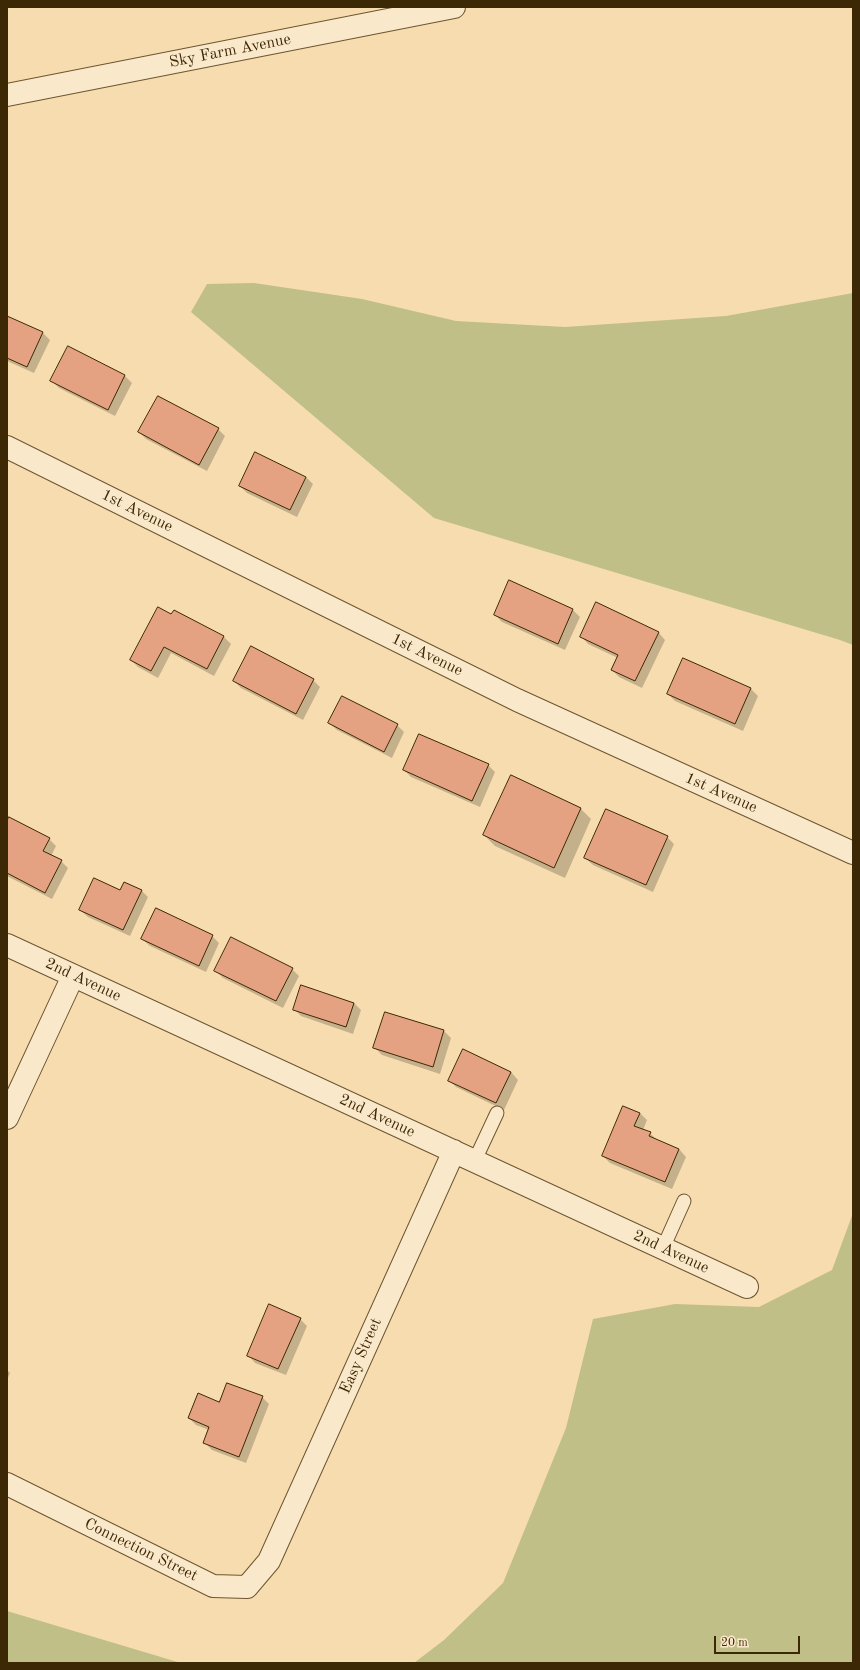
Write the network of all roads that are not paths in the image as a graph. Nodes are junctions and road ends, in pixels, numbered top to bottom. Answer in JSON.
{"nodes":[{"id":1,"x":454,"y":7,"type":"edge"},
{"id":2,"x":7,"y":95,"type":"edge"},
{"id":3,"x":7,"y":447,"type":"edge"},
{"id":4,"x":853,"y":852,"type":"edge"},
{"id":5,"x":7,"y":944,"type":"edge"},
{"id":6,"x":73,"y":976,"type":"junction"},
{"id":7,"x":497,"y":1113,"type":"dead end"},
{"id":8,"x":7,"y":1118,"type":"edge"},
{"id":9,"x":454,"y":1151,"type":"junction"},
{"id":10,"x":475,"y":1160,"type":"junction"},
{"id":11,"x":684,"y":1201,"type":"dead end"},
{"id":12,"x":663,"y":1248,"type":"junction"},
{"id":13,"x":747,"y":1287,"type":"dead end"},
{"id":14,"x":7,"y":1484,"type":"edge"},
{"id":15,"x":269,"y":1561,"type":"joint"}],
"edges":[{"from":1,"to":2,"type":"street","name":"Sky Farm Avenue"},
{"from":3,"to":4,"type":"street","name":"1st Avenue"},
{"from":5,"to":6,"type":"street","name":"2nd Avenue"},
{"from":6,"to":8,"type":"street"},
{"from":6,"to":9,"type":"street","name":"2nd Avenue"},
{"from":7,"to":10,"type":"lane"},
{"from":9,"to":10,"type":"street","name":"2nd Avenue"},
{"from":9,"to":15,"type":"street","name":"Easy Street"},
{"from":10,"to":12,"type":"street","name":"2nd Avenue"},
{"from":11,"to":12,"type":"lane"},
{"from":12,"to":13,"type":"street","name":"2nd Avenue"},
{"from":14,"to":15,"type":"street","name":"Connection Street"}]}
